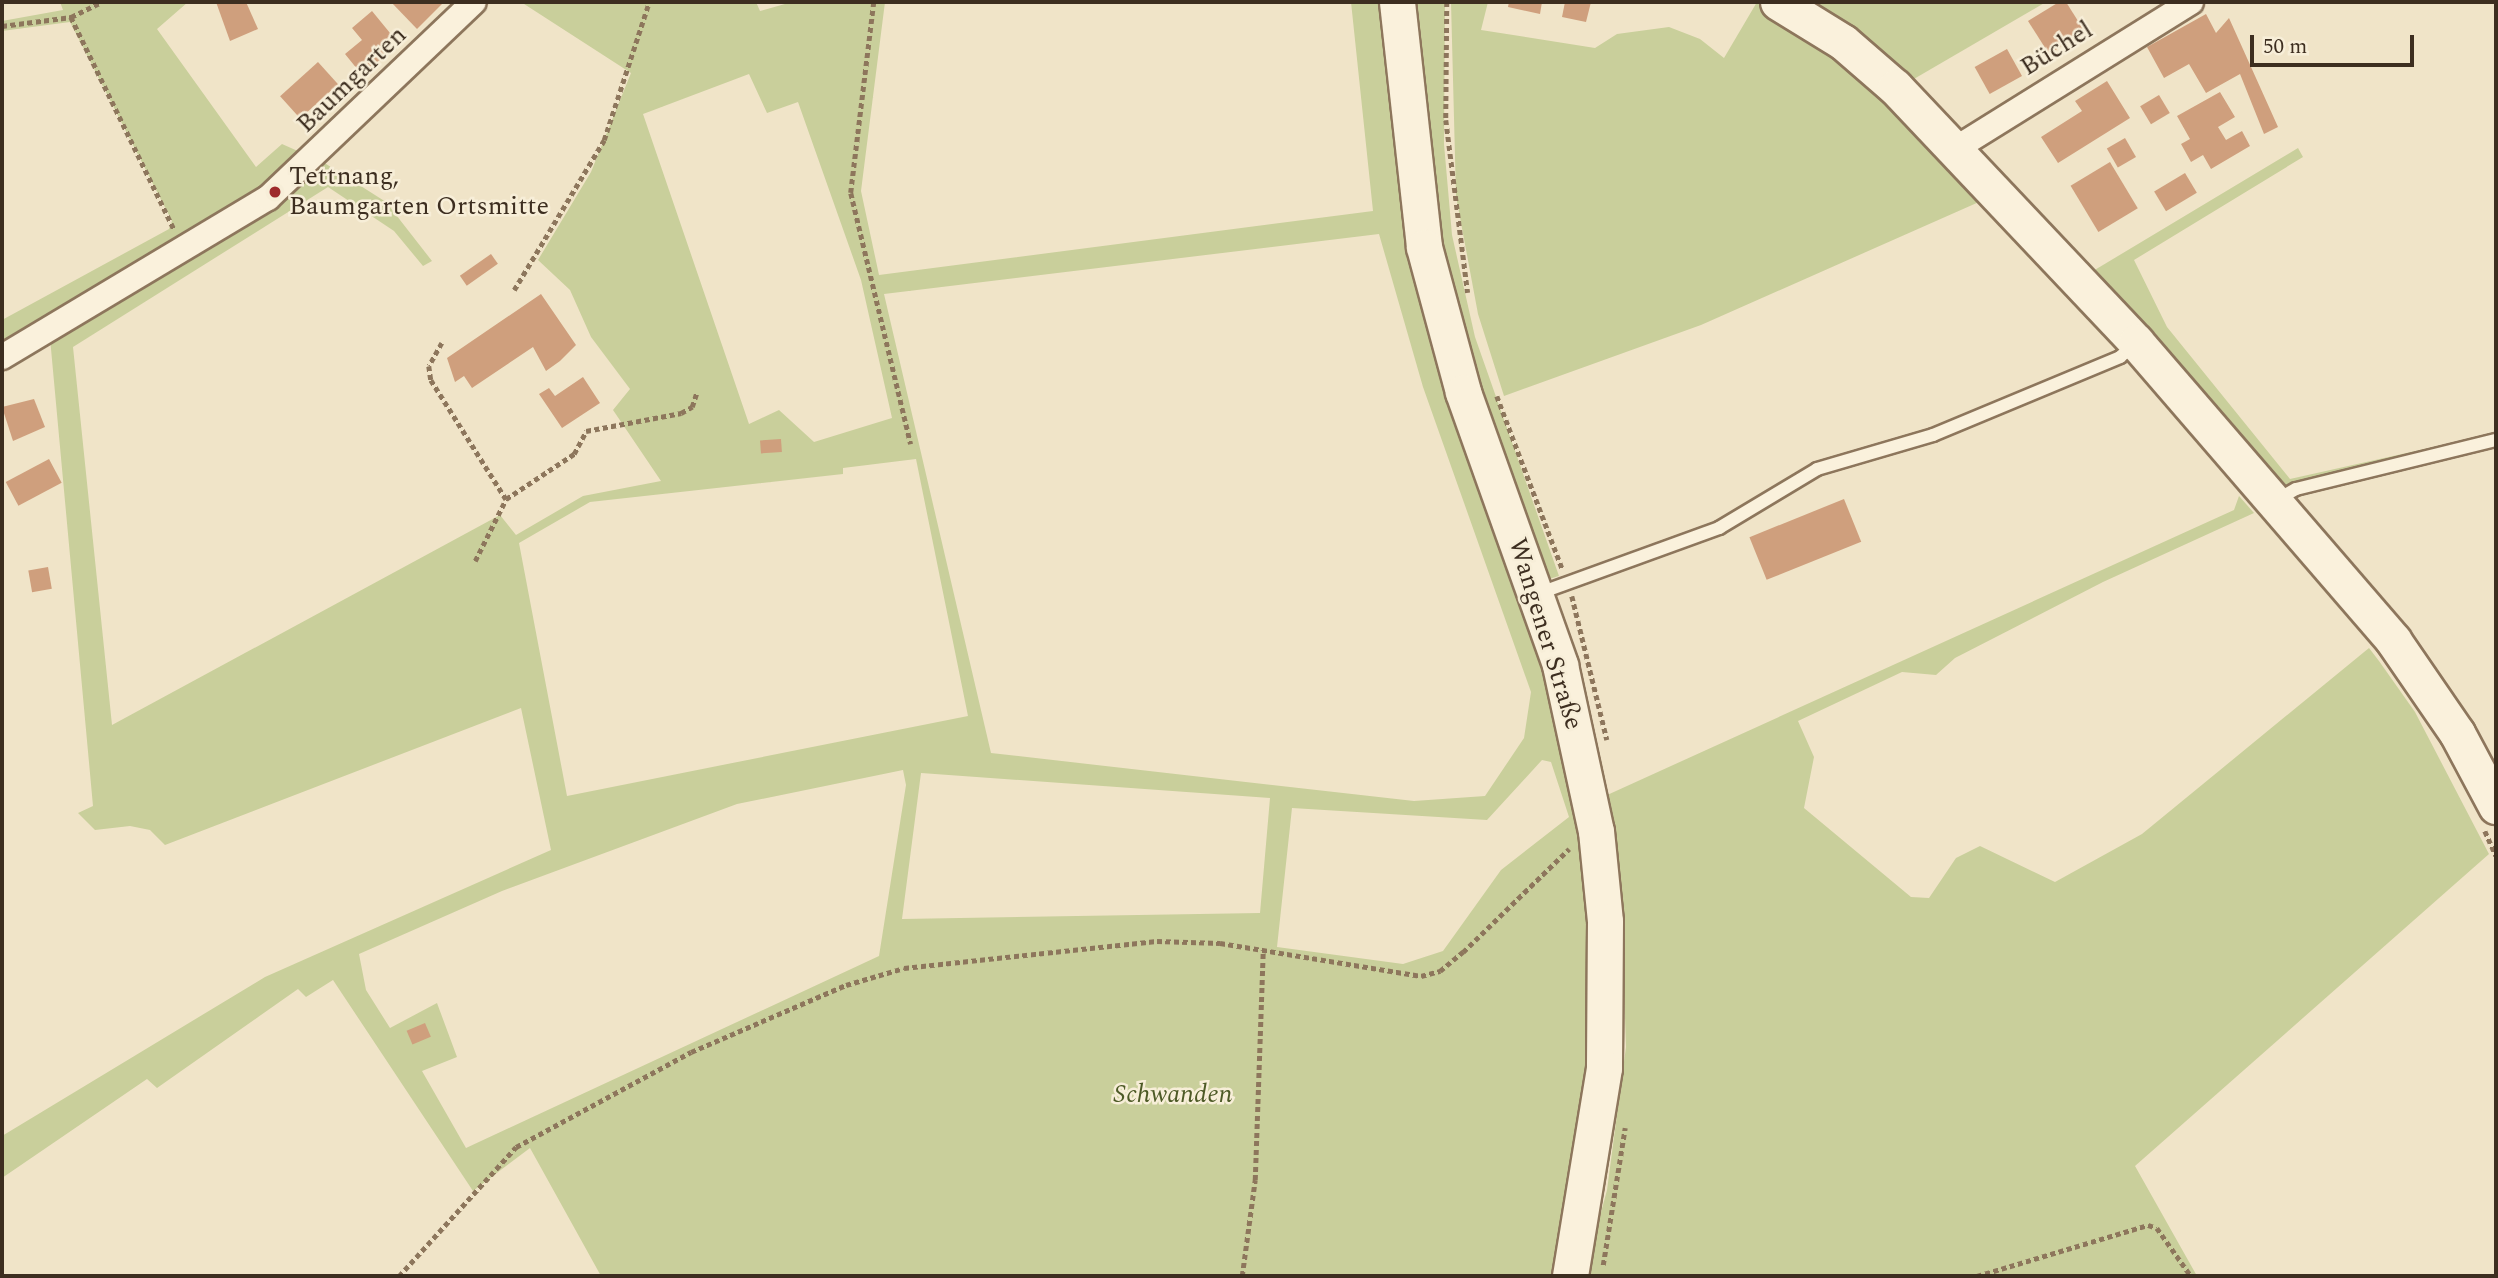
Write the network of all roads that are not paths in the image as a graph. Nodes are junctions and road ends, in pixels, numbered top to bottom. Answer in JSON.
{"nodes":[{"id":1,"x":474,"y":2,"type":"edge"},
{"id":2,"x":1397,"y":2,"type":"edge"},
{"id":3,"x":1778,"y":2,"type":"edge"},
{"id":4,"x":2191,"y":2,"type":"edge"},
{"id":5,"x":1955,"y":149,"type":"junction"},
{"id":6,"x":2136,"y":342,"type":"junction"},
{"id":7,"x":7,"y":354,"type":"edge"},
{"id":8,"x":2496,"y":440,"type":"edge"},
{"id":9,"x":2275,"y":501,"type":"junction"},
{"id":10,"x":1553,"y":588,"type":"junction"},
{"id":11,"x":2492,"y":784,"type":"edge"},
{"id":12,"x":1570,"y":1276,"type":"edge"}],
"edges":[{"from":1,"to":7,"type":"street","name":"Baumgarten"},
{"from":2,"to":10,"type":"main road","name":"Wangener Straße"},
{"from":3,"to":5,"type":"main road"},
{"from":4,"to":5,"type":"street","name":"Büchel"},
{"from":5,"to":6,"type":"main road"},
{"from":6,"to":9,"type":"main road"},
{"from":6,"to":10,"type":"lane"},
{"from":8,"to":9,"type":"lane"},
{"from":9,"to":11,"type":"main road"},
{"from":10,"to":12,"type":"main road","name":"Wangener Straße"}]}
